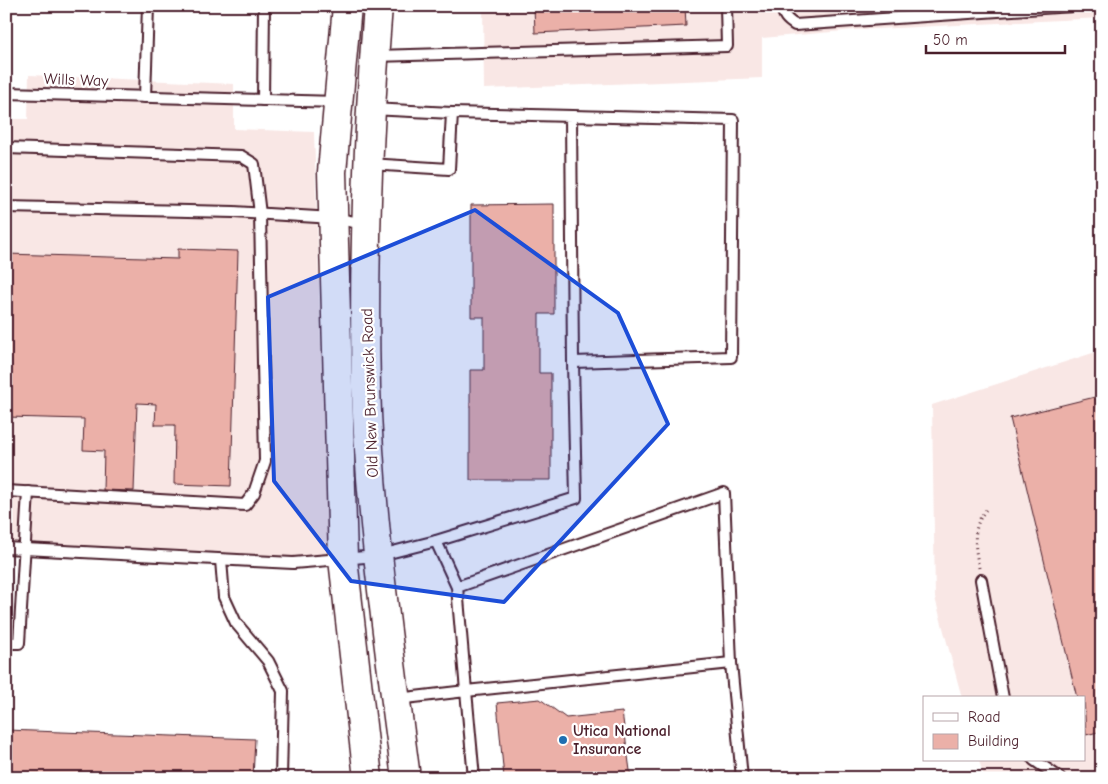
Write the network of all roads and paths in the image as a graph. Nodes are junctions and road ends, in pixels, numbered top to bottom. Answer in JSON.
{"nodes":[{"id":1,"x":148,"y":6,"type":"edge"},
{"id":2,"x":264,"y":6,"type":"edge"},
{"id":3,"x":347,"y":6,"type":"edge"},
{"id":4,"x":378,"y":6,"type":"edge"},
{"id":5,"x":726,"y":6,"type":"edge"},
{"id":6,"x":782,"y":6,"type":"edge"},
{"id":7,"x":1072,"y":6,"type":"edge"},
{"id":8,"x":993,"y":8,"type":"edge"},
{"id":9,"x":374,"y":56,"type":"junction"},
{"id":10,"x":6,"y":93,"type":"edge"},
{"id":11,"x":146,"y":96,"type":"junction"},
{"id":12,"x":263,"y":100,"type":"junction"},
{"id":13,"x":338,"y":102,"type":"junction"},
{"id":14,"x":370,"y":109,"type":"junction"},
{"id":15,"x":452,"y":113,"type":"junction"},
{"id":16,"x":571,"y":116,"type":"junction"},
{"id":17,"x":6,"y":148,"type":"edge"},
{"id":18,"x":368,"y":164,"type":"junction"},
{"id":19,"x":6,"y":207,"type":"edge"},
{"id":20,"x":260,"y":214,"type":"junction"},
{"id":21,"x":333,"y":218,"type":"junction"},
{"id":22,"x":368,"y":224,"type":"junction"},
{"id":23,"x":573,"y":362,"type":"junction"},
{"id":24,"x":6,"y":491,"type":"edge"},
{"id":25,"x":28,"y":492,"type":"junction"},
{"id":26,"x":986,"y":510,"type":"dead end"},
{"id":27,"x":436,"y":541,"type":"junction"},
{"id":28,"x":6,"y":548,"type":"edge"},
{"id":29,"x":26,"y":549,"type":"junction"},
{"id":30,"x":377,"y":556,"type":"junction"},
{"id":31,"x":343,"y":559,"type":"junction"},
{"id":32,"x":221,"y":560,"type":"junction"},
{"id":33,"x":981,"y":580,"type":"joint"},
{"id":34,"x":457,"y":587,"type":"junction"},
{"id":35,"x":6,"y":642,"type":"edge"},
{"id":36,"x":731,"y":663,"type":"junction"},
{"id":37,"x":466,"y":691,"type":"junction"},
{"id":38,"x":1003,"y":696,"type":"edge"},
{"id":39,"x":395,"y":699,"type":"junction"},
{"id":40,"x":1037,"y":762,"type":"edge"},
{"id":41,"x":281,"y":778,"type":"edge"},
{"id":42,"x":368,"y":778,"type":"edge"},
{"id":43,"x":406,"y":778,"type":"edge"},
{"id":44,"x":474,"y":778,"type":"edge"},
{"id":45,"x":742,"y":778,"type":"edge"},
{"id":46,"x":1060,"y":778,"type":"edge"}],
"edges":[{"from":1,"to":11,"type":"lane"},
{"from":2,"to":12,"type":"lane"},
{"from":3,"to":13,"type":"main road","name":"Old New Brunswick Road"},
{"from":4,"to":9,"type":"main road","name":"Old New Brunswick Road"},
{"from":5,"to":9,"type":"lane"},
{"from":6,"to":8,"type":"lane"},
{"from":7,"to":8,"type":"lane"},
{"from":9,"to":14,"type":"main road","name":"Old New Brunswick Road"},
{"from":10,"to":11,"type":"lane","name":"Wills Way"},
{"from":11,"to":12,"type":"lane","name":"Wills Way"},
{"from":12,"to":13,"type":"lane","name":"Wills Way"},
{"from":13,"to":21,"type":"main road","name":"Old New Brunswick Road"},
{"from":14,"to":15,"type":"lane"},
{"from":14,"to":18,"type":"main road","name":"Old New Brunswick Road"},
{"from":15,"to":16,"type":"lane"},
{"from":15,"to":18,"type":"lane"},
{"from":16,"to":23,"type":"lane"},
{"from":16,"to":23,"type":"lane"},
{"from":17,"to":20,"type":"lane"},
{"from":18,"to":22,"type":"main road","name":"Old New Brunswick Road"},
{"from":19,"to":20,"type":"lane"},
{"from":20,"to":21,"type":"lane"},
{"from":20,"to":25,"type":"lane"},
{"from":21,"to":22,"type":"lane"},
{"from":21,"to":31,"type":"main road","name":"Old New Brunswick Road"},
{"from":22,"to":30,"type":"main road","name":"Old New Brunswick Road"},
{"from":23,"to":27,"type":"lane"},
{"from":24,"to":25,"type":"lane"},
{"from":25,"to":29,"type":"lane"},
{"from":26,"to":33,"type":"path"},
{"from":27,"to":30,"type":"lane"},
{"from":27,"to":34,"type":"lane"},
{"from":28,"to":29,"type":"lane"},
{"from":29,"to":32,"type":"lane"},
{"from":29,"to":35,"type":"lane"},
{"from":30,"to":31,"type":"lane"},
{"from":30,"to":39,"type":"main road","name":"Old New Brunswick Road"},
{"from":31,"to":32,"type":"lane"},
{"from":31,"to":42,"type":"main road","name":"Old New Brunswick Road"},
{"from":32,"to":41,"type":"lane"},
{"from":33,"to":38,"type":"lane"},
{"from":34,"to":36,"type":"lane"},
{"from":34,"to":37,"type":"lane"},
{"from":36,"to":37,"type":"lane"},
{"from":36,"to":45,"type":"lane"},
{"from":37,"to":39,"type":"lane"},
{"from":37,"to":44,"type":"lane"},
{"from":39,"to":43,"type":"main road","name":"Old New Brunswick Road"},
{"from":40,"to":46,"type":"lane"}]}
